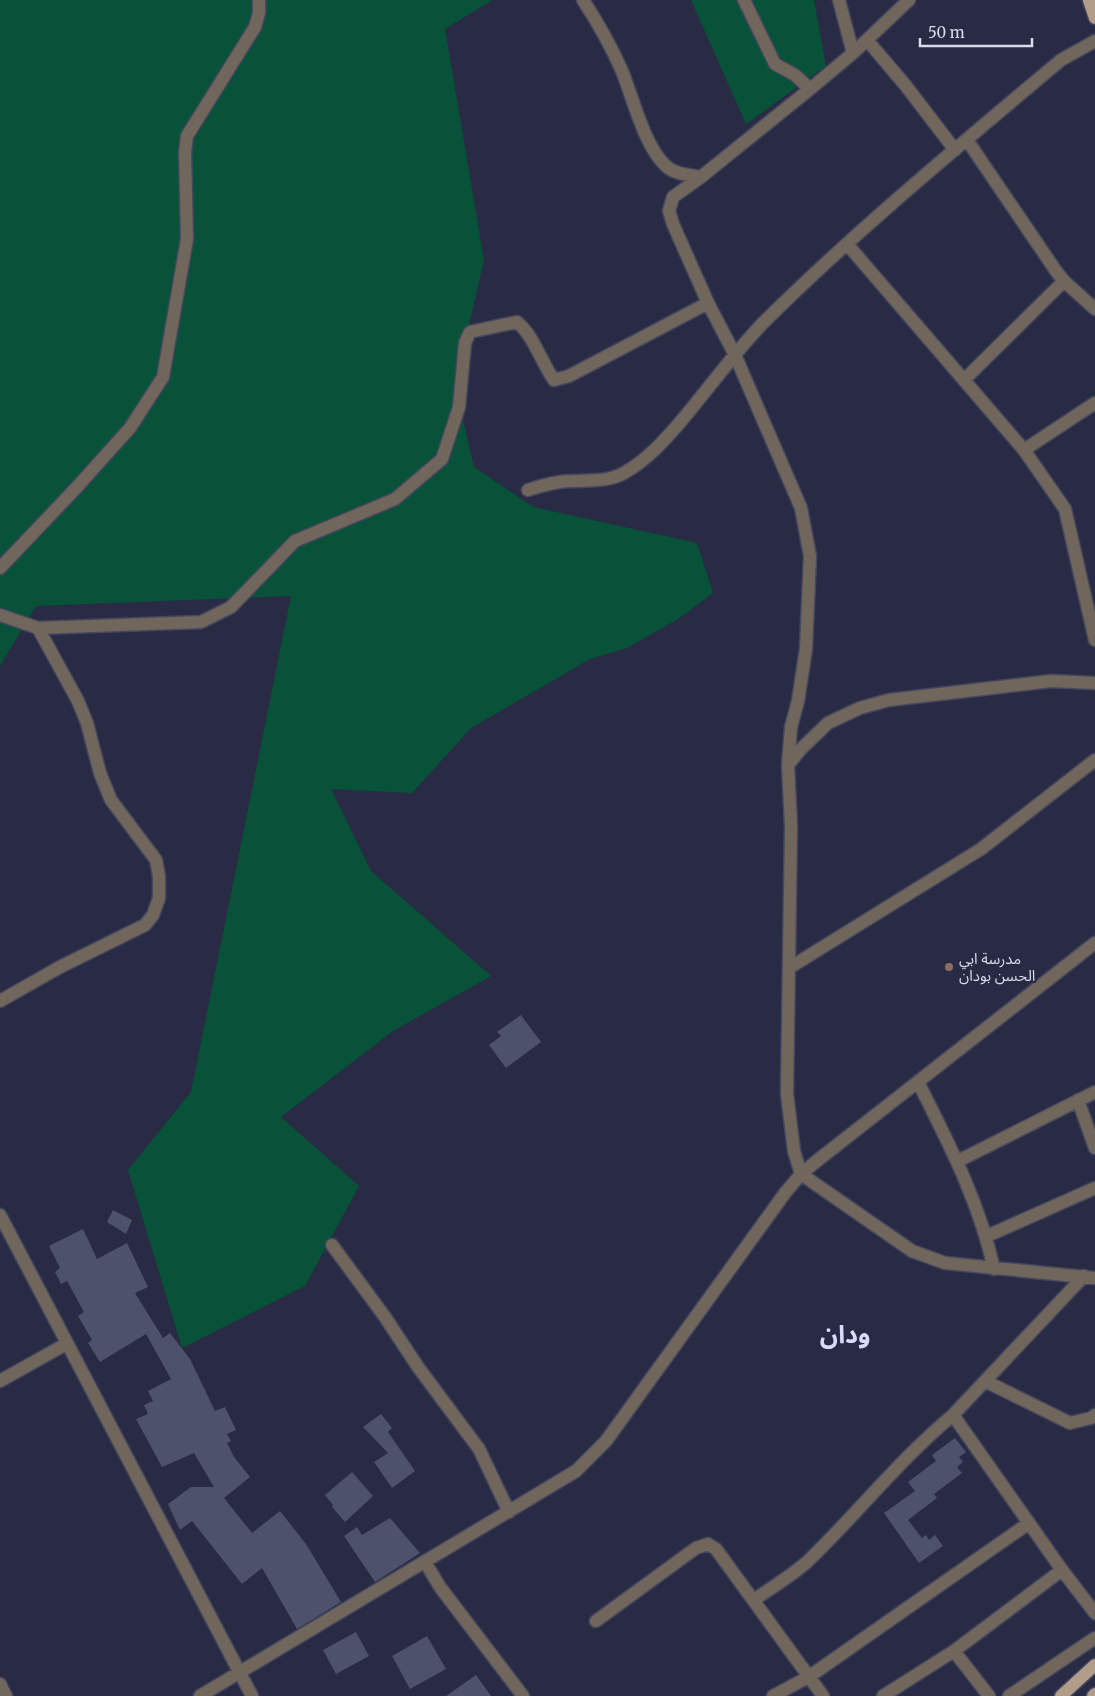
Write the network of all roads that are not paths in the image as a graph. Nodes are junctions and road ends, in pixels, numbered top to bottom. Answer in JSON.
{"nodes":[{"id":1,"x":259,"y":0,"type":"edge"},
{"id":2,"x":583,"y":0,"type":"edge"},
{"id":3,"x":744,"y":0,"type":"edge"},
{"id":4,"x":839,"y":0,"type":"edge"},
{"id":5,"x":909,"y":0,"type":"edge"},
{"id":6,"x":1089,"y":0,"type":"edge"},
{"id":7,"x":1095,"y":18,"type":"edge"},
{"id":8,"x":867,"y":40,"type":"junction"},
{"id":9,"x":1095,"y":41,"type":"edge"},
{"id":10,"x":853,"y":53,"type":"junction"},
{"id":11,"x":810,"y":89,"type":"junction"},
{"id":12,"x":967,"y":140,"type":"junction"},
{"id":13,"x":955,"y":150,"type":"junction"},
{"id":14,"x":701,"y":177,"type":"junction"},
{"id":15,"x":847,"y":244,"type":"junction"},
{"id":16,"x":1064,"y":281,"type":"junction"},
{"id":17,"x":708,"y":304,"type":"junction"},
{"id":18,"x":1095,"y":309,"type":"edge"},
{"id":19,"x":735,"y":355,"type":"junction"},
{"id":20,"x":964,"y":380,"type":"junction"},
{"id":21,"x":1095,"y":403,"type":"edge"},
{"id":22,"x":1024,"y":450,"type":"junction"},
{"id":23,"x":528,"y":490,"type":"dead end"},
{"id":24,"x":0,"y":568,"type":"edge"},
{"id":25,"x":0,"y":615,"type":"edge"},
{"id":26,"x":38,"y":628,"type":"junction"},
{"id":27,"x":1095,"y":640,"type":"edge"},
{"id":28,"x":1095,"y":683,"type":"edge"},
{"id":29,"x":1095,"y":760,"type":"edge"},
{"id":30,"x":788,"y":765,"type":"junction"},
{"id":31,"x":1095,"y":943,"type":"edge"},
{"id":32,"x":789,"y":968,"type":"junction"},
{"id":33,"x":0,"y":1001,"type":"edge"},
{"id":34,"x":918,"y":1082,"type":"junction"},
{"id":35,"x":1095,"y":1092,"type":"edge"},
{"id":36,"x":1078,"y":1100,"type":"junction"},
{"id":37,"x":1095,"y":1148,"type":"edge"},
{"id":38,"x":958,"y":1161,"type":"junction"},
{"id":39,"x":801,"y":1174,"type":"junction"},
{"id":40,"x":1095,"y":1188,"type":"edge"},
{"id":41,"x":0,"y":1215,"type":"edge"},
{"id":42,"x":986,"y":1236,"type":"junction"},
{"id":43,"x":332,"y":1245,"type":"dead end"},
{"id":44,"x":994,"y":1269,"type":"junction"},
{"id":45,"x":1089,"y":1277,"type":"edge"},
{"id":46,"x":66,"y":1344,"type":"junction"},
{"id":47,"x":985,"y":1380,"type":"junction"},
{"id":48,"x":0,"y":1381,"type":"edge"},
{"id":49,"x":953,"y":1415,"type":"junction"},
{"id":50,"x":1095,"y":1415,"type":"edge"},
{"id":51,"x":509,"y":1512,"type":"junction"},
{"id":52,"x":1029,"y":1523,"type":"junction"},
{"id":53,"x":425,"y":1562,"type":"junction"},
{"id":54,"x":1062,"y":1570,"type":"junction"},
{"id":55,"x":754,"y":1600,"type":"junction"},
{"id":56,"x":1095,"y":1613,"type":"edge"},
{"id":57,"x":596,"y":1621,"type":"dead end"},
{"id":58,"x":1095,"y":1638,"type":"edge"},
{"id":59,"x":954,"y":1651,"type":"junction"},
{"id":60,"x":1095,"y":1665,"type":"edge"},
{"id":61,"x":239,"y":1673,"type":"junction"},
{"id":62,"x":810,"y":1676,"type":"junction"},
{"id":63,"x":0,"y":1684,"type":"edge"},
{"id":64,"x":6,"y":1696,"type":"edge"},
{"id":65,"x":200,"y":1696,"type":"edge"},
{"id":66,"x":252,"y":1696,"type":"edge"},
{"id":67,"x":523,"y":1696,"type":"edge"},
{"id":68,"x":773,"y":1696,"type":"edge"},
{"id":69,"x":823,"y":1696,"type":"edge"},
{"id":70,"x":883,"y":1696,"type":"edge"},
{"id":71,"x":989,"y":1696,"type":"edge"},
{"id":72,"x":1009,"y":1696,"type":"edge"},
{"id":73,"x":1060,"y":1696,"type":"edge"}],
"edges":[{"from":1,"to":24,"type":"street"},
{"from":2,"to":14,"type":"street"},
{"from":3,"to":11,"type":"street"},
{"from":4,"to":10,"type":"street"},
{"from":5,"to":8,"type":"street"},
{"from":6,"to":7,"type":"main road"},
{"from":8,"to":10,"type":"street"},
{"from":8,"to":13,"type":"street"},
{"from":9,"to":12,"type":"street"},
{"from":10,"to":11,"type":"street"},
{"from":11,"to":14,"type":"street"},
{"from":12,"to":13,"type":"street"},
{"from":12,"to":16,"type":"street"},
{"from":13,"to":15,"type":"street"},
{"from":14,"to":17,"type":"street"},
{"from":15,"to":19,"type":"street"},
{"from":15,"to":20,"type":"street"},
{"from":16,"to":18,"type":"street"},
{"from":16,"to":20,"type":"street"},
{"from":17,"to":19,"type":"street"},
{"from":17,"to":26,"type":"street"},
{"from":19,"to":23,"type":"street"},
{"from":19,"to":30,"type":"street"},
{"from":20,"to":22,"type":"street"},
{"from":21,"to":22,"type":"street"},
{"from":22,"to":27,"type":"street"},
{"from":25,"to":26,"type":"street"},
{"from":26,"to":33,"type":"street"},
{"from":28,"to":30,"type":"street"},
{"from":29,"to":32,"type":"street"},
{"from":30,"to":32,"type":"street"},
{"from":31,"to":34,"type":"street"},
{"from":32,"to":39,"type":"street"},
{"from":34,"to":38,"type":"street"},
{"from":34,"to":39,"type":"street"},
{"from":35,"to":36,"type":"street"},
{"from":36,"to":37,"type":"street"},
{"from":36,"to":38,"type":"street"},
{"from":38,"to":42,"type":"street"},
{"from":39,"to":44,"type":"street"},
{"from":39,"to":51,"type":"street"},
{"from":40,"to":42,"type":"street"},
{"from":41,"to":46,"type":"street"},
{"from":42,"to":44,"type":"street"},
{"from":43,"to":51,"type":"street"},
{"from":44,"to":45,"type":"street"},
{"from":45,"to":47,"type":"street"},
{"from":46,"to":48,"type":"street"},
{"from":46,"to":61,"type":"street"},
{"from":47,"to":49,"type":"street"},
{"from":47,"to":50,"type":"street"},
{"from":49,"to":52,"type":"street"},
{"from":49,"to":55,"type":"street"},
{"from":51,"to":53,"type":"street"},
{"from":52,"to":54,"type":"street"},
{"from":52,"to":62,"type":"street"},
{"from":53,"to":61,"type":"street"},
{"from":53,"to":67,"type":"street"},
{"from":54,"to":56,"type":"street"},
{"from":54,"to":59,"type":"street"},
{"from":55,"to":57,"type":"street"},
{"from":55,"to":62,"type":"street"},
{"from":58,"to":72,"type":"street"},
{"from":59,"to":70,"type":"street"},
{"from":59,"to":71,"type":"street"},
{"from":60,"to":73,"type":"main road"},
{"from":61,"to":65,"type":"street"},
{"from":61,"to":66,"type":"street"},
{"from":62,"to":68,"type":"street"},
{"from":62,"to":69,"type":"street"},
{"from":63,"to":64,"type":"street"}]}
